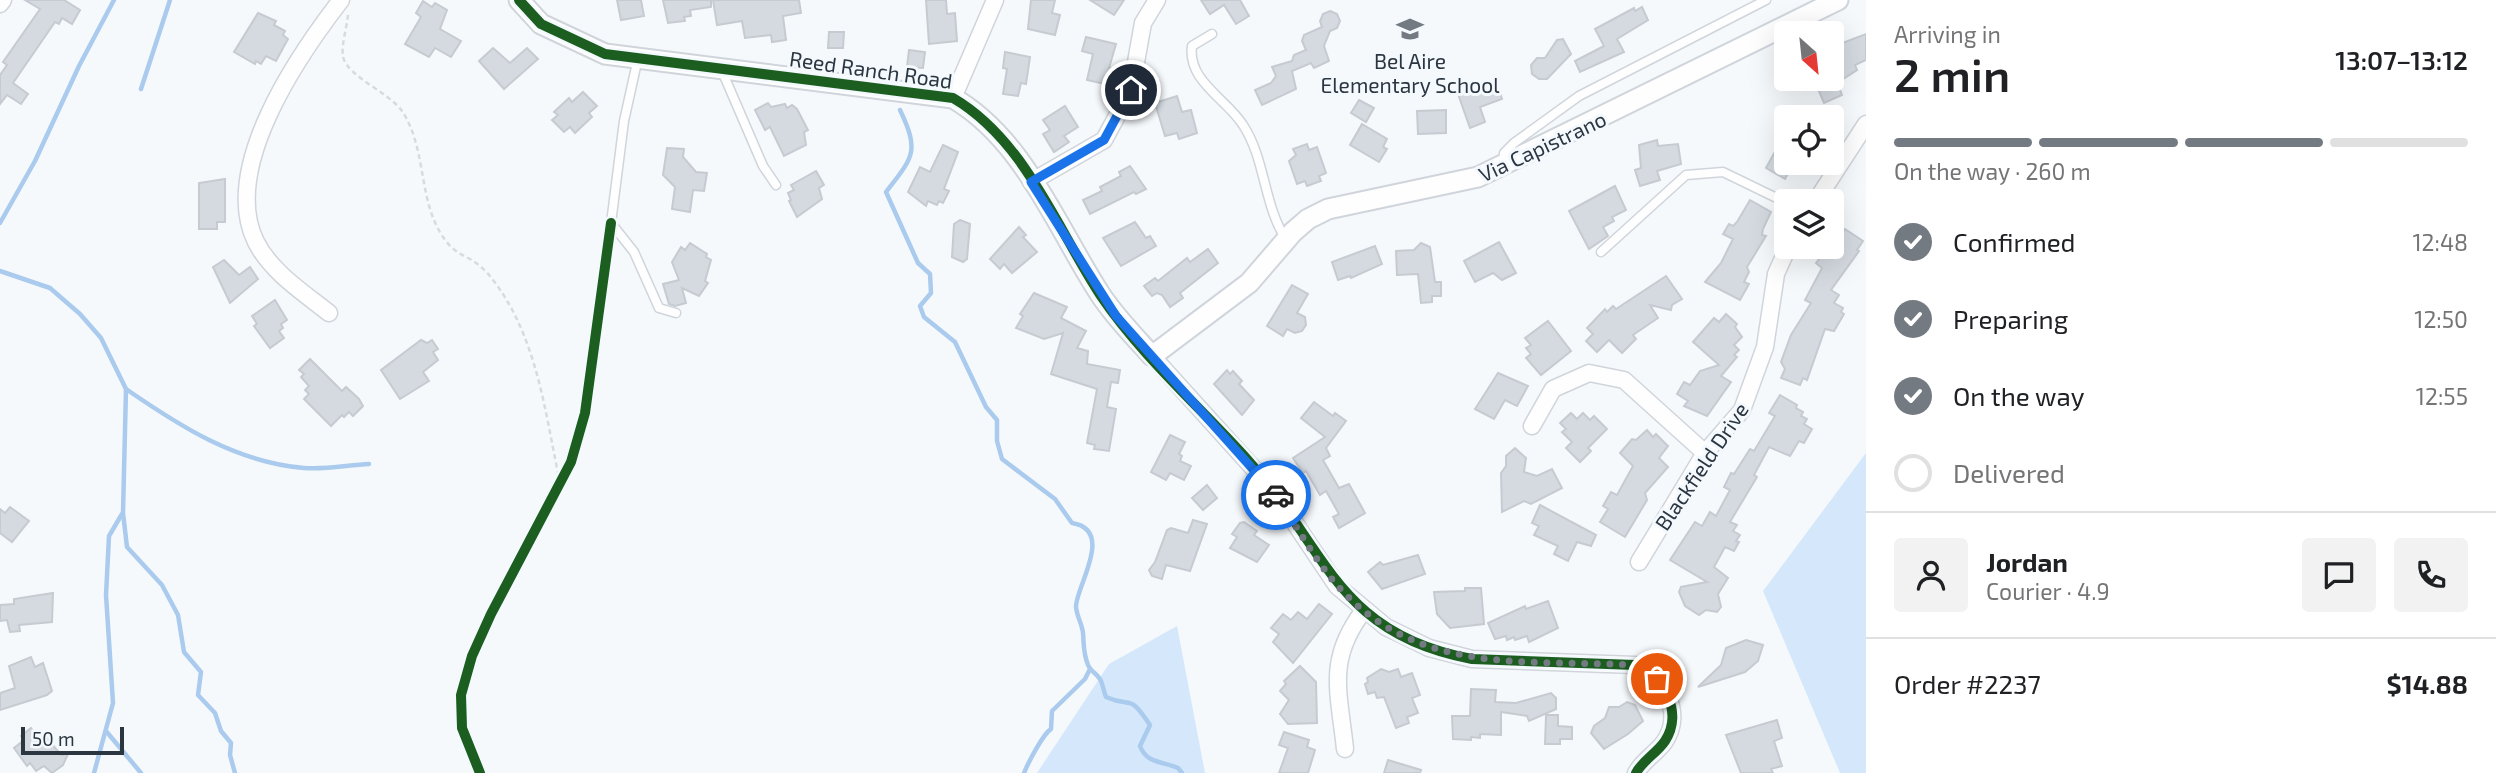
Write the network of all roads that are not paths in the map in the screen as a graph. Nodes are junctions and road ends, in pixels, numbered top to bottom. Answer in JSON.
{"nodes":[{"id":1,"x":3,"y":0,"type":"edge"},
{"id":2,"x":519,"y":0,"type":"edge"},
{"id":3,"x":995,"y":0,"type":"edge"},
{"id":4,"x":1157,"y":0,"type":"edge"},
{"id":5,"x":1766,"y":0,"type":"edge"},
{"id":6,"x":1838,"y":0,"type":"edge"},
{"id":7,"x":0,"y":4,"type":"edge"},
{"id":8,"x":345,"y":6,"type":"edge"},
{"id":9,"x":1212,"y":33,"type":"dead end"},
{"id":10,"x":638,"y":58,"type":"junction"},
{"id":11,"x":721,"y":68,"type":"junction"},
{"id":12,"x":953,"y":98,"type":"junction"},
{"id":13,"x":1866,"y":124,"type":"edge"},
{"id":14,"x":1503,"y":166,"type":"junction"},
{"id":15,"x":1031,"y":182,"type":"junction"},
{"id":16,"x":776,"y":185,"type":"dead end"},
{"id":17,"x":1824,"y":189,"type":"edge"},
{"id":18,"x":1774,"y":197,"type":"edge"},
{"id":19,"x":1287,"y":241,"type":"junction"},
{"id":20,"x":1601,"y":252,"type":"dead end"},
{"id":21,"x":1783,"y":259,"type":"edge"},
{"id":22,"x":329,"y":313,"type":"dead end"},
{"id":23,"x":676,"y":313,"type":"dead end"},
{"id":24,"x":1152,"y":356,"type":"junction"},
{"id":25,"x":1532,"y":426,"type":"dead end"},
{"id":26,"x":1705,"y":453,"type":"junction"},
{"id":27,"x":1639,"y":562,"type":"dead end"},
{"id":28,"x":1364,"y":610,"type":"junction"},
{"id":29,"x":1345,"y":749,"type":"dead end"},
{"id":30,"x":1636,"y":773,"type":"edge"}],
"edges":[{"from":1,"to":7,"type":"street"},
{"from":2,"to":10,"type":"street","name":"Reed Ranch Road"},
{"from":3,"to":12,"type":"street"},
{"from":4,"to":15,"type":"street"},
{"from":5,"to":14,"type":"lane"},
{"from":6,"to":14,"type":"street","name":"Via Capistrano"},
{"from":8,"to":22,"type":"street"},
{"from":9,"to":19,"type":"lane"},
{"from":10,"to":11,"type":"street","name":"Reed Ranch Road"},
{"from":10,"to":23,"type":"lane"},
{"from":11,"to":12,"type":"street","name":"Reed Ranch Road"},
{"from":11,"to":16,"type":"lane"},
{"from":12,"to":15,"type":"street","name":"Reed Ranch Road"},
{"from":13,"to":17,"type":"street"},
{"from":14,"to":19,"type":"street","name":"Via Capistrano"},
{"from":15,"to":24,"type":"street","name":"Reed Ranch Road"},
{"from":18,"to":20,"type":"lane"},
{"from":19,"to":24,"type":"street","name":"Via Capistrano"},
{"from":21,"to":26,"type":"street","name":"Blackfield Drive"},
{"from":24,"to":28,"type":"street","name":"Reed Ranch Road"},
{"from":25,"to":26,"type":"street"},
{"from":26,"to":27,"type":"street","name":"Blackfield Drive"},
{"from":28,"to":29,"type":"street"},
{"from":28,"to":30,"type":"street","name":"Reed Ranch Road"}]}
